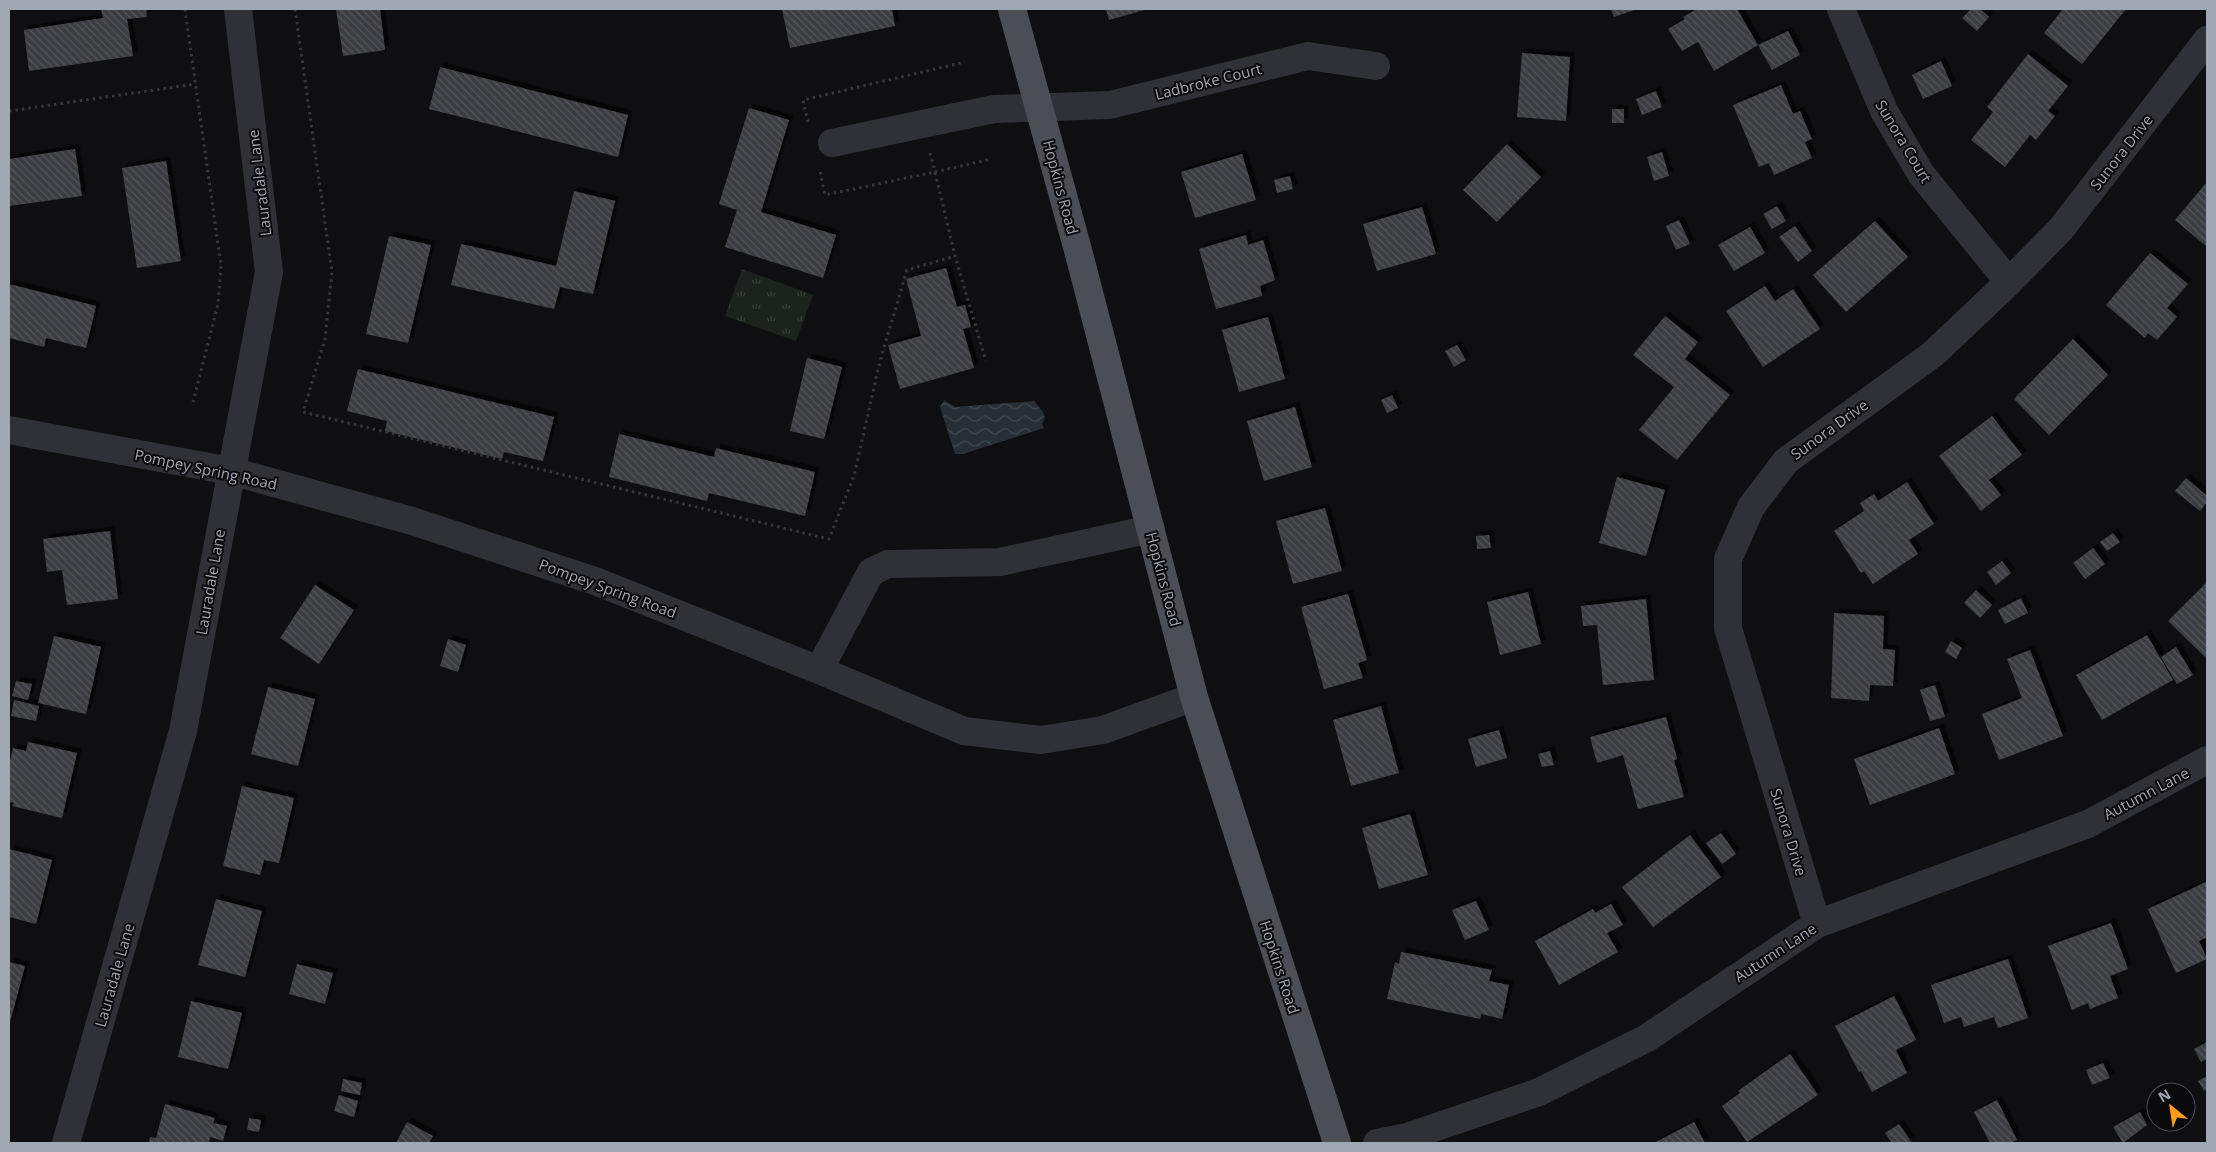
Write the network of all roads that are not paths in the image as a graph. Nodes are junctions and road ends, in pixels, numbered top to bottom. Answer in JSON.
{"nodes":[{"id":1,"x":238,"y":9,"type":"edge"},
{"id":2,"x":1012,"y":9,"type":"edge"},
{"id":3,"x":1841,"y":9,"type":"edge"},
{"id":4,"x":2207,"y":40,"type":"edge"},
{"id":5,"x":1376,"y":66,"type":"dead end"},
{"id":6,"x":1040,"y":108,"type":"junction"},
{"id":7,"x":832,"y":143,"type":"dead end"},
{"id":8,"x":2009,"y":282,"type":"junction"},
{"id":9,"x":9,"y":430,"type":"edge"},
{"id":10,"x":231,"y":471,"type":"junction"},
{"id":11,"x":1151,"y":529,"type":"junction"},
{"id":12,"x":819,"y":670,"type":"junction"},
{"id":13,"x":1194,"y":697,"type":"junction"},
{"id":14,"x":2207,"y":760,"type":"edge"},
{"id":15,"x":1816,"y":924,"type":"junction"},
{"id":16,"x":66,"y":1143,"type":"edge"},
{"id":17,"x":1337,"y":1143,"type":"edge"},
{"id":18,"x":1377,"y":1143,"type":"edge"}],
"edges":[{"from":1,"to":10,"type":"street","name":"Lauradale Lane"},
{"from":2,"to":6,"type":"main road","name":"Hopkins Road"},
{"from":3,"to":8,"type":"street","name":"Sunora Court"},
{"from":4,"to":8,"type":"street","name":"Sunora Drive"},
{"from":5,"to":6,"type":"street","name":"Ladbroke Court"},
{"from":6,"to":7,"type":"street","name":"Ladbroke Court"},
{"from":6,"to":11,"type":"main road","name":"Hopkins Road"},
{"from":8,"to":15,"type":"street","name":"Sunora Drive"},
{"from":9,"to":10,"type":"street","name":"Pompey Spring Road"},
{"from":10,"to":12,"type":"street","name":"Pompey Spring Road"},
{"from":10,"to":16,"type":"street","name":"Lauradale Lane"},
{"from":11,"to":12,"type":"street"},
{"from":11,"to":13,"type":"main road","name":"Hopkins Road"},
{"from":12,"to":13,"type":"street","name":"Pompey Spring Road"},
{"from":13,"to":17,"type":"main road","name":"Hopkins Road"},
{"from":14,"to":15,"type":"street","name":"Autumn Lane"},
{"from":15,"to":18,"type":"street","name":"Autumn Lane"}]}
